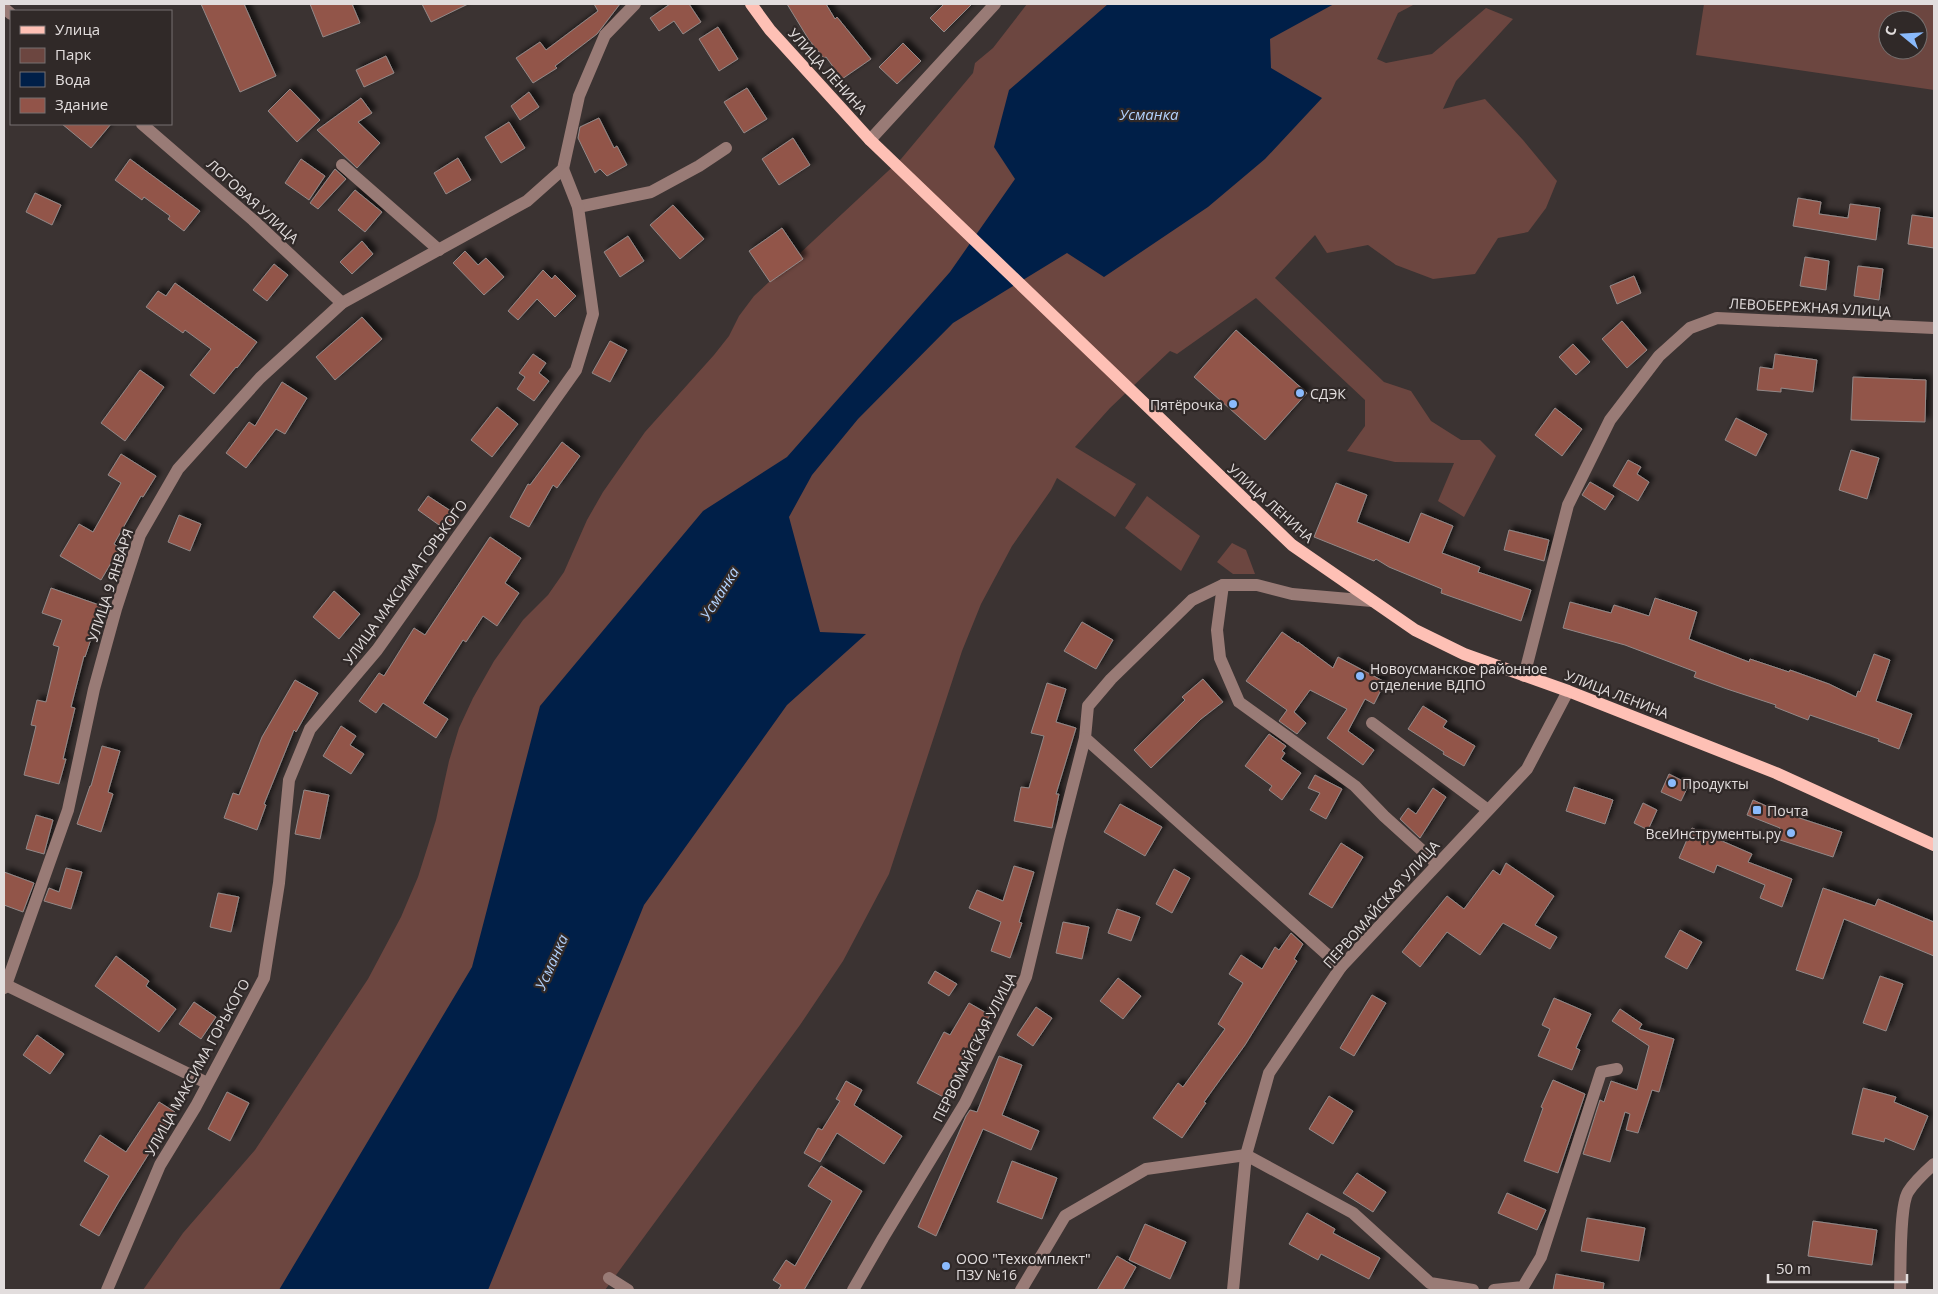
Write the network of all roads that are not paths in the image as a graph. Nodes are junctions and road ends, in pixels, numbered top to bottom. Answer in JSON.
{"nodes":[{"id":1,"x":635,"y":4,"type":"edge"},
{"id":2,"x":751,"y":4,"type":"edge"},
{"id":3,"x":995,"y":4,"type":"edge"},
{"id":4,"x":143,"y":125,"type":"edge"},
{"id":5,"x":870,"y":140,"type":"junction"},
{"id":6,"x":726,"y":148,"type":"dead end"},
{"id":7,"x":342,"y":165,"type":"dead end"},
{"id":8,"x":563,"y":169,"type":"junction"},
{"id":9,"x":578,"y":207,"type":"junction"},
{"id":10,"x":439,"y":250,"type":"junction"},
{"id":11,"x":342,"y":303,"type":"junction"},
{"id":12,"x":1934,"y":328,"type":"edge"},
{"id":13,"x":1224,"y":584,"type":"junction"},
{"id":14,"x":1372,"y":601,"type":"junction"},
{"id":15,"x":1524,"y":676,"type":"junction"},
{"id":16,"x":1568,"y":691,"type":"junction"},
{"id":17,"x":1372,"y":723,"type":"dead end"},
{"id":18,"x":1085,"y":738,"type":"junction"},
{"id":19,"x":1488,"y":810,"type":"junction"},
{"id":20,"x":1934,"y":845,"type":"edge"},
{"id":21,"x":1437,"y":864,"type":"junction"},
{"id":22,"x":1341,"y":967,"type":"junction"},
{"id":23,"x":5,"y":987,"type":"edge"},
{"id":24,"x":1617,"y":1069,"type":"dead end"},
{"id":25,"x":207,"y":1083,"type":"junction"},
{"id":26,"x":1246,"y":1155,"type":"junction"},
{"id":27,"x":1934,"y":1164,"type":"edge"},
{"id":28,"x":609,"y":1278,"type":"dead end"},
{"id":29,"x":1434,"y":1287,"type":"edge"},
{"id":30,"x":1516,"y":1289,"type":"edge"},
{"id":31,"x":107,"y":1290,"type":"edge"},
{"id":32,"x":628,"y":1290,"type":"edge"},
{"id":33,"x":853,"y":1290,"type":"edge"},
{"id":34,"x":1021,"y":1290,"type":"edge"},
{"id":35,"x":1233,"y":1290,"type":"edge"},
{"id":36,"x":1473,"y":1290,"type":"edge"},
{"id":37,"x":1494,"y":1290,"type":"edge"},
{"id":38,"x":1900,"y":1290,"type":"edge"}],
"edges":[{"from":1,"to":8,"type":"street"},
{"from":2,"to":5,"type":"main road","name":"УЛИЦА ЛЕНИНА"},
{"from":3,"to":5,"type":"street"},
{"from":4,"to":11,"type":"street","name":"ЛОГОВАЯ УЛИЦА"},
{"from":5,"to":14,"type":"main road","name":"УЛИЦА ЛЕНИНА"},
{"from":6,"to":9,"type":"street"},
{"from":7,"to":10,"type":"street"},
{"from":8,"to":9,"type":"street","name":"УЛИЦА МАКСИМА ГОРЬКОГО"},
{"from":8,"to":10,"type":"street","name":"УЛИЦА 9 ЯНВАРЯ"},
{"from":9,"to":25,"type":"street","name":"УЛИЦА МАКСИМА ГОРЬКОГО"},
{"from":10,"to":11,"type":"street","name":"УЛИЦА 9 ЯНВАРЯ"},
{"from":11,"to":23,"type":"street","name":"УЛИЦА 9 ЯНВАРЯ"},
{"from":12,"to":15,"type":"street","name":"ЛЕВОБЕРЕЖНАЯ УЛИЦА"},
{"from":13,"to":14,"type":"street"},
{"from":13,"to":18,"type":"street","name":"ПЕРВОМАЙСКАЯ УЛИЦА"},
{"from":13,"to":21,"type":"street"},
{"from":14,"to":15,"type":"main road","name":"УЛИЦА ЛЕНИНА"},
{"from":15,"to":16,"type":"main road","name":"УЛИЦА ЛЕНИНА"},
{"from":16,"to":19,"type":"street","name":"ПЕРВОМАЙСКАЯ УЛИЦА"},
{"from":16,"to":20,"type":"main road","name":"УЛИЦА ЛЕНИНА"},
{"from":17,"to":19,"type":"street"},
{"from":18,"to":22,"type":"street"},
{"from":18,"to":33,"type":"street","name":"ПЕРВОМАЙСКАЯ УЛИЦА"},
{"from":19,"to":21,"type":"street","name":"ПЕРВОМАЙСКАЯ УЛИЦА"},
{"from":21,"to":22,"type":"street","name":"ПЕРВОМАЙСКАЯ УЛИЦА"},
{"from":22,"to":26,"type":"street","name":"ПЕРВОМАЙСКАЯ УЛИЦА"},
{"from":23,"to":25,"type":"street"},
{"from":24,"to":30,"type":"street"},
{"from":25,"to":31,"type":"street","name":"УЛИЦА МАКСИМА ГОРЬКОГО"},
{"from":26,"to":29,"type":"street"},
{"from":26,"to":34,"type":"street"},
{"from":26,"to":35,"type":"street","name":"ПЕРВОМАЙСКАЯ УЛИЦА"},
{"from":27,"to":38,"type":"street"},
{"from":28,"to":32,"type":"street"},
{"from":29,"to":36,"type":"street"},
{"from":30,"to":37,"type":"street"}]}
